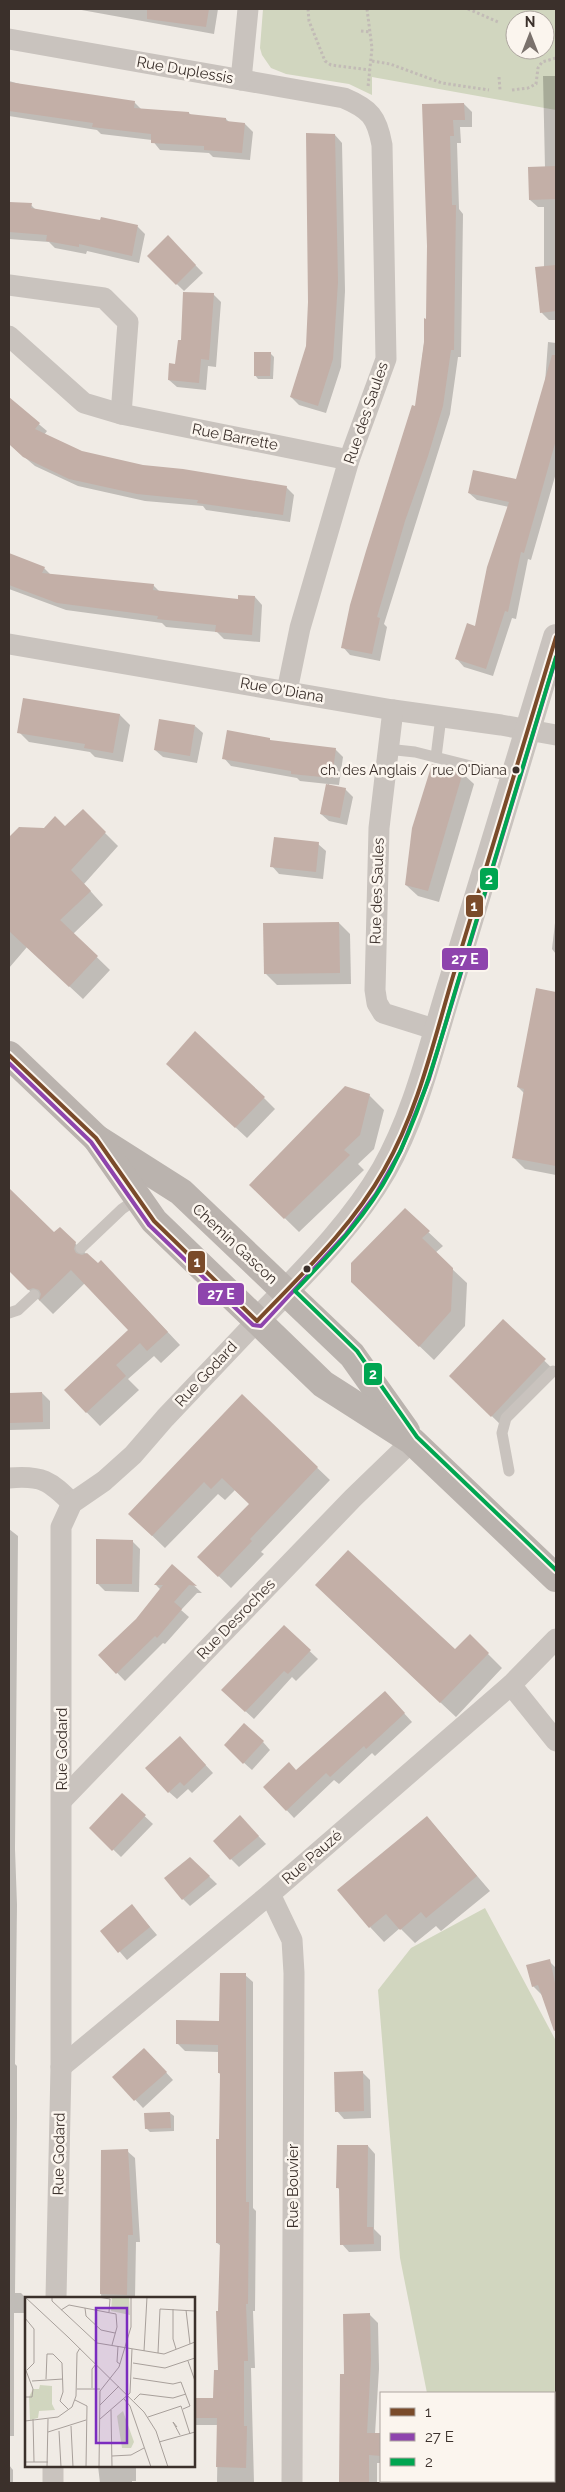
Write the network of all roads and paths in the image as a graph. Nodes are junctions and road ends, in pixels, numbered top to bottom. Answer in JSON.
{"nodes":[{"id":1,"x":248,"y":9,"type":"edge"},
{"id":2,"x":308,"y":9,"type":"edge"},
{"id":3,"x":367,"y":9,"type":"edge"},
{"id":4,"x":468,"y":9,"type":"edge"},
{"id":5,"x":498,"y":22,"type":"dead end"},
{"id":6,"x":361,"y":31,"type":"dead end"},
{"id":7,"x":371,"y":32,"type":"junction"},
{"id":8,"x":9,"y":39,"type":"edge"},
{"id":9,"x":556,"y":58,"type":"edge"},
{"id":10,"x":372,"y":61,"type":"junction"},
{"id":11,"x":370,"y":70,"type":"junction"},
{"id":12,"x":499,"y":77,"type":"dead end"},
{"id":13,"x":241,"y":80,"type":"junction"},
{"id":14,"x":489,"y":90,"type":"dead end"},
{"id":15,"x":500,"y":90,"type":"dead end"},
{"id":16,"x":512,"y":90,"type":"dead end"},
{"id":17,"x":364,"y":99,"type":"junction"},
{"id":18,"x":9,"y":285,"type":"edge"},
{"id":19,"x":9,"y":336,"type":"edge"},
{"id":20,"x":122,"y":414,"type":"junction"},
{"id":21,"x":349,"y":460,"type":"junction"},
{"id":22,"x":556,"y":637,"type":"edge"},
{"id":23,"x":9,"y":644,"type":"edge"},
{"id":24,"x":287,"y":691,"type":"junction"},
{"id":25,"x":393,"y":710,"type":"junction"},
{"id":26,"x":441,"y":717,"type":"junction"},
{"id":27,"x":528,"y":730,"type":"junction"},
{"id":28,"x":556,"y":735,"type":"edge"},
{"id":29,"x":387,"y":749,"type":"junction"},
{"id":30,"x":436,"y":757,"type":"junction"},
{"id":31,"x":514,"y":777,"type":"junction"},
{"id":32,"x":436,"y":1030,"type":"junction"},
{"id":33,"x":9,"y":1055,"type":"edge"},
{"id":34,"x":96,"y":1138,"type":"junction"},
{"id":35,"x":138,"y":1198,"type":"junction"},
{"id":36,"x":81,"y":1248,"type":"dead end"},
{"id":37,"x":286,"y":1291,"type":"junction"},
{"id":38,"x":34,"y":1296,"type":"dead end"},
{"id":39,"x":9,"y":1313,"type":"edge"},
{"id":40,"x":257,"y":1321,"type":"junction"},
{"id":41,"x":553,"y":1371,"type":"dead end"},
{"id":42,"x":412,"y":1441,"type":"junction"},
{"id":43,"x":509,"y":1471,"type":"dead end"},
{"id":44,"x":9,"y":1478,"type":"edge"},
{"id":45,"x":72,"y":1503,"type":"junction"},
{"id":46,"x":556,"y":1578,"type":"edge"},
{"id":47,"x":556,"y":1639,"type":"edge"},
{"id":48,"x":511,"y":1686,"type":"junction"},
{"id":49,"x":556,"y":1741,"type":"edge"},
{"id":50,"x":62,"y":1800,"type":"junction"},
{"id":51,"x":270,"y":1894,"type":"junction"},
{"id":52,"x":61,"y":2067,"type":"junction"},
{"id":53,"x":56,"y":2297,"type":"edge"},
{"id":54,"x":53,"y":2467,"type":"edge"},
{"id":55,"x":52,"y":2483,"type":"edge"},
{"id":56,"x":292,"y":2483,"type":"edge"}],
"edges":[{"from":1,"to":13,"type":"street"},
{"from":2,"to":11,"type":"path"},
{"from":3,"to":7,"type":"path"},
{"from":4,"to":5,"type":"path"},
{"from":6,"to":7,"type":"path"},
{"from":7,"to":10,"type":"path"},
{"from":8,"to":13,"type":"street","name":"Rue Duplessis"},
{"from":9,"to":16,"type":"path"},
{"from":10,"to":11,"type":"path"},
{"from":10,"to":14,"type":"path"},
{"from":11,"to":17,"type":"path"},
{"from":12,"to":15,"type":"path"},
{"from":13,"to":17,"type":"street","name":"Rue Duplessis"},
{"from":17,"to":21,"type":"street","name":"Rue des Saules"},
{"from":18,"to":20,"type":"street"},
{"from":19,"to":20,"type":"street","name":"Rue Barrette"},
{"from":20,"to":21,"type":"street","name":"Rue Barrette"},
{"from":21,"to":24,"type":"street","name":"Rue des Saules"},
{"from":22,"to":27,"type":"street","name":"Rue Godard"},
{"from":23,"to":24,"type":"street","name":"Rue O'Diana"},
{"from":24,"to":25,"type":"street","name":"Rue O'Diana"},
{"from":25,"to":26,"type":"street","name":"Rue O'Diana"},
{"from":25,"to":29,"type":"street","name":"Rue des Saules"},
{"from":26,"to":27,"type":"street","name":"Rue O'Diana"},
{"from":26,"to":30,"type":"lane"},
{"from":27,"to":28,"type":"street","name":"Rue O'Diana"},
{"from":27,"to":31,"type":"street","name":"Rue Godard"},
{"from":29,"to":30,"type":"lane"},
{"from":29,"to":32,"type":"street","name":"Rue des Saules"},
{"from":30,"to":31,"type":"lane"},
{"from":31,"to":32,"type":"street","name":"Rue Godard"},
{"from":32,"to":37,"type":"street","name":"Rue Godard"},
{"from":33,"to":34,"type":"main road","name":"Chemin Gascon"},
{"from":34,"to":35,"type":"main road","name":"Chemin Gascon"},
{"from":34,"to":37,"type":"main road","name":"Chemin Gascon"},
{"from":35,"to":36,"type":"lane"},
{"from":35,"to":40,"type":"main road","name":"Chemin Gascon"},
{"from":37,"to":40,"type":"street","name":"Rue Godard"},
{"from":37,"to":42,"type":"main road","name":"Chemin Gascon"},
{"from":38,"to":39,"type":"lane"},
{"from":40,"to":42,"type":"main road","name":"Chemin Gascon"},
{"from":40,"to":45,"type":"street","name":"Rue Godard"},
{"from":41,"to":43,"type":"lane"},
{"from":42,"to":46,"type":"main road","name":"Chemin Gascon"},
{"from":42,"to":50,"type":"street","name":"Rue Desroches"},
{"from":44,"to":45,"type":"street"},
{"from":45,"to":50,"type":"street","name":"Rue Godard"},
{"from":47,"to":48,"type":"street","name":"Rue Pauzé"},
{"from":48,"to":49,"type":"street"},
{"from":48,"to":51,"type":"street","name":"Rue Pauzé"},
{"from":50,"to":52,"type":"street","name":"Rue Godard"},
{"from":51,"to":52,"type":"street","name":"Rue Pauzé"},
{"from":51,"to":56,"type":"street","name":"Rue Bouvier"},
{"from":52,"to":53,"type":"street","name":"Rue Godard"},
{"from":54,"to":55,"type":"street"}]}
